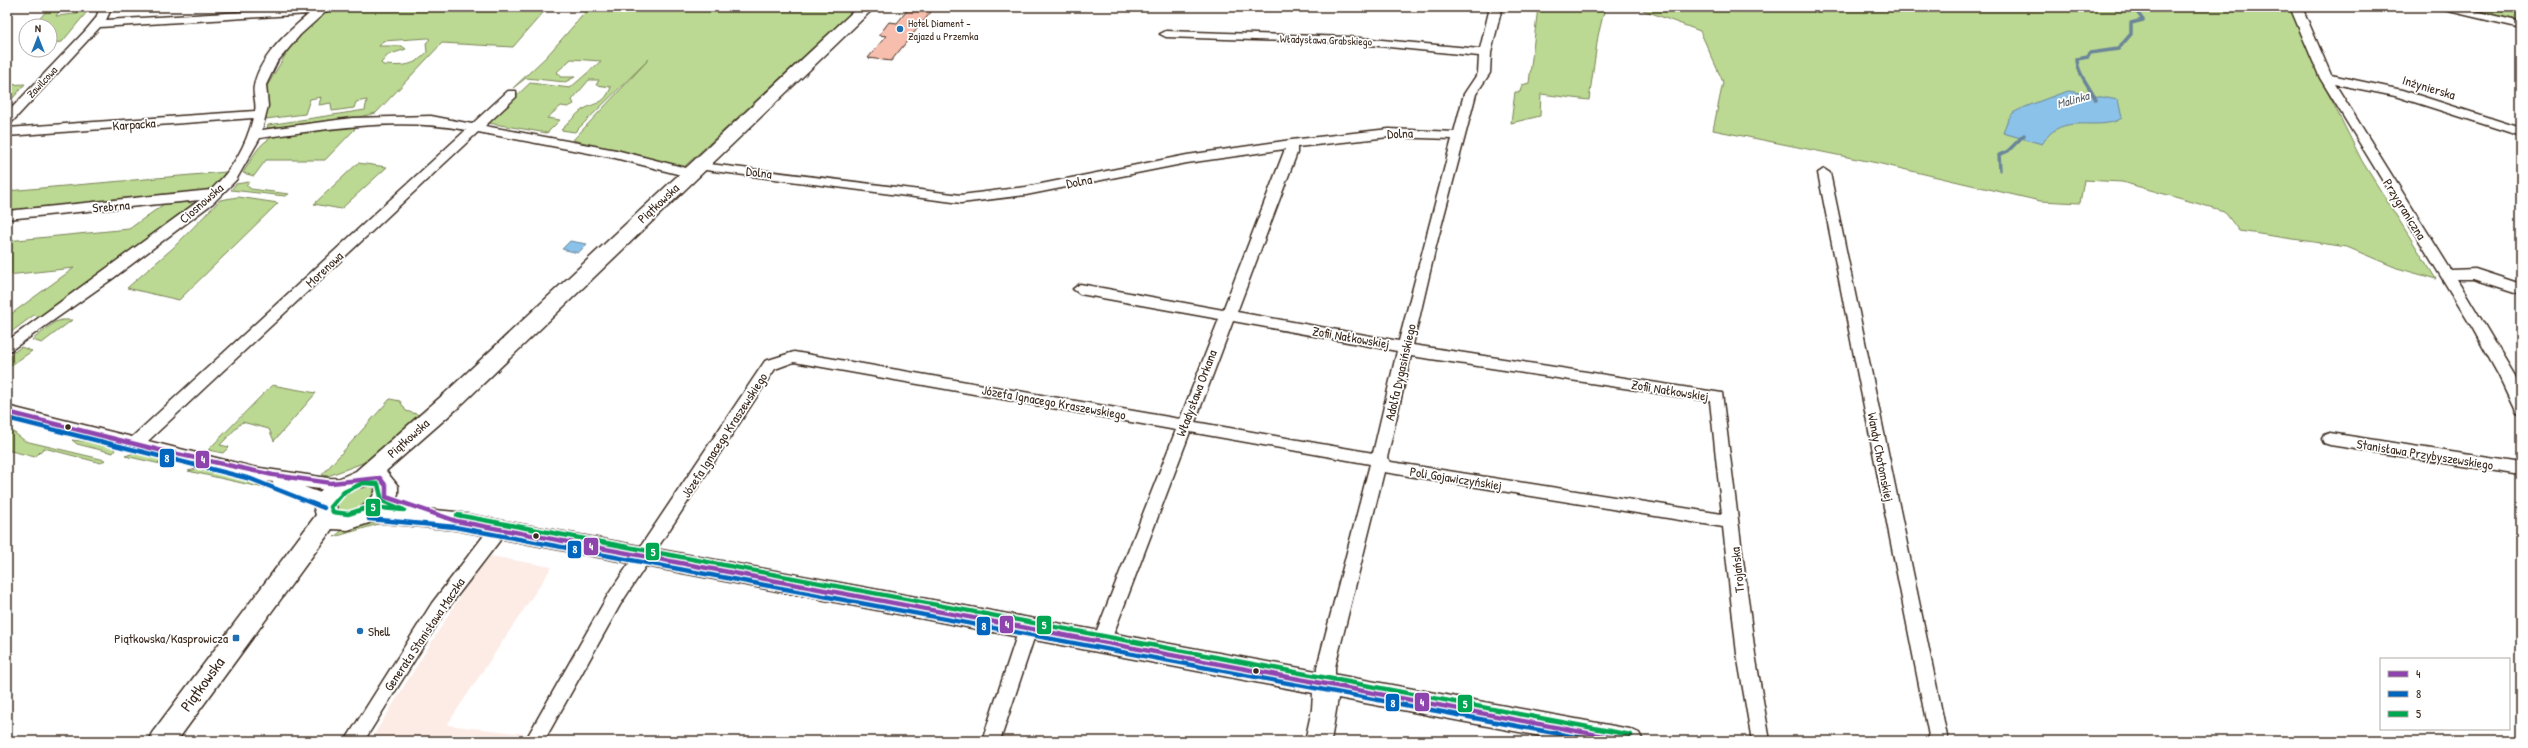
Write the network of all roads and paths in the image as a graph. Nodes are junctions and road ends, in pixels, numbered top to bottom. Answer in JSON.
{"nodes":[{"id":1,"x":106,"y":7,"type":"edge"},
{"id":2,"x":866,"y":7,"type":"edge"},
{"id":3,"x":1496,"y":7,"type":"edge"},
{"id":4,"x":2296,"y":7,"type":"edge"},
{"id":5,"x":2444,"y":7,"type":"edge"},
{"id":6,"x":323,"y":8,"type":"edge"},
{"id":7,"x":97,"y":24,"type":"junction"},
{"id":8,"x":2521,"y":25,"type":"edge"},
{"id":9,"x":1166,"y":34,"type":"dead end"},
{"id":10,"x":1485,"y":53,"type":"junction"},
{"id":11,"x":2326,"y":78,"type":"junction"},
{"id":12,"x":512,"y":94,"type":"dead end"},
{"id":13,"x":260,"y":114,"type":"junction"},
{"id":14,"x":7,"y":120,"type":"edge"},
{"id":15,"x":477,"y":128,"type":"junction"},
{"id":16,"x":7,"y":132,"type":"edge"},
{"id":17,"x":2521,"y":132,"type":"edge"},
{"id":18,"x":256,"y":135,"type":"junction"},
{"id":19,"x":1460,"y":136,"type":"junction"},
{"id":20,"x":1291,"y":144,"type":"junction"},
{"id":21,"x":694,"y":169,"type":"junction"},
{"id":22,"x":1824,"y":173,"type":"dead end"},
{"id":23,"x":214,"y":194,"type":"junction"},
{"id":24,"x":7,"y":216,"type":"edge"},
{"id":25,"x":2446,"y":275,"type":"junction"},
{"id":26,"x":1080,"y":289,"type":"dead end"},
{"id":27,"x":2521,"y":289,"type":"edge"},
{"id":28,"x":1226,"y":315,"type":"junction"},
{"id":29,"x":1406,"y":347,"type":"junction"},
{"id":30,"x":7,"y":348,"type":"edge"},
{"id":31,"x":2514,"y":378,"type":"edge"},
{"id":32,"x":1716,"y":397,"type":"joint"},
{"id":33,"x":2521,"y":408,"type":"edge"},
{"id":34,"x":7,"y":412,"type":"edge"},
{"id":35,"x":1184,"y":424,"type":"junction"},
{"id":36,"x":2330,"y":439,"type":"dead end"},
{"id":37,"x":135,"y":444,"type":"junction"},
{"id":38,"x":1379,"y":460,"type":"junction"},
{"id":39,"x":2521,"y":469,"type":"edge"},
{"id":40,"x":253,"y":473,"type":"junction"},
{"id":41,"x":357,"y":499,"type":"junction"},
{"id":42,"x":1732,"y":522,"type":"junction"},
{"id":43,"x":498,"y":530,"type":"junction"},
{"id":44,"x":643,"y":557,"type":"junction"},
{"id":45,"x":1028,"y":629,"type":"junction"},
{"id":46,"x":1101,"y":643,"type":"junction"},
{"id":47,"x":1326,"y":685,"type":"junction"},
{"id":48,"x":161,"y":741,"type":"edge"},
{"id":49,"x":354,"y":741,"type":"edge"},
{"id":50,"x":534,"y":741,"type":"edge"},
{"id":51,"x":991,"y":741,"type":"edge"},
{"id":52,"x":1318,"y":741,"type":"edge"},
{"id":53,"x":1630,"y":741,"type":"edge"},
{"id":54,"x":1761,"y":741,"type":"edge"},
{"id":55,"x":1939,"y":741,"type":"edge"}],
"edges":[{"from":1,"to":7,"type":"street","name":"Zawilcowa"},
{"from":2,"to":21,"type":"street","name":"Piątkowska"},
{"from":3,"to":10,"type":"street","name":"Adolfa Dygasińskiego"},
{"from":4,"to":11,"type":"street","name":"Przygraniczna"},
{"from":5,"to":8,"type":"street"},
{"from":6,"to":7,"type":"street"},
{"from":6,"to":13,"type":"street","name":"Ciosnowska"},
{"from":7,"to":14,"type":"street","name":"Zawilcowa"},
{"from":9,"to":10,"type":"street","name":"Władysława Grabskiego"},
{"from":10,"to":19,"type":"street","name":"Adolfa Dygasińskiego"},
{"from":11,"to":17,"type":"street","name":"Inżynierska"},
{"from":11,"to":25,"type":"street","name":"Przygraniczna"},
{"from":12,"to":15,"type":"street","name":"Morenowa"},
{"from":13,"to":16,"type":"street","name":"Karpacka"},
{"from":13,"to":18,"type":"street","name":"Ciosnowska"},
{"from":15,"to":18,"type":"street","name":"Dolna"},
{"from":15,"to":21,"type":"street","name":"Dolna"},
{"from":15,"to":37,"type":"street","name":"Morenowa"},
{"from":18,"to":23,"type":"street","name":"Ciosnowska"},
{"from":19,"to":20,"type":"street","name":"Dolna"},
{"from":19,"to":29,"type":"street","name":"Adolfa Dygasińskiego"},
{"from":20,"to":21,"type":"street","name":"Dolna"},
{"from":20,"to":28,"type":"street","name":"Władysława Orkana"},
{"from":21,"to":41,"type":"street","name":"Piątkowska"},
{"from":22,"to":55,"type":"street","name":"Wandy Chotomskiej"},
{"from":23,"to":24,"type":"street","name":"Srebrna"},
{"from":23,"to":30,"type":"street","name":"Ciosnowska"},
{"from":25,"to":27,"type":"street"},
{"from":25,"to":31,"type":"street","name":"Przygraniczna"},
{"from":26,"to":28,"type":"street","name":"Zofii Nałkowskiej"},
{"from":28,"to":29,"type":"street","name":"Zofii Nałkowskiej"},
{"from":28,"to":35,"type":"street","name":"Władysława Orkana"},
{"from":29,"to":32,"type":"street","name":"Zofii Nałkowskiej"},
{"from":29,"to":38,"type":"street","name":"Adolfa Dygasińskiego"},
{"from":31,"to":33,"type":"street","name":"Przygraniczna"},
{"from":32,"to":42,"type":"street","name":"Trojańska"},
{"from":34,"to":37,"type":"street"},
{"from":35,"to":38,"type":"street","name":"Poli Gojawiczyńskiej"},
{"from":35,"to":44,"type":"street","name":"Józefa Ignacego Kraszewskiego"},
{"from":35,"to":46,"type":"street","name":"Władysława Orkana"},
{"from":36,"to":39,"type":"street","name":"Stanisława Przybyszewskiego"},
{"from":37,"to":40,"type":"street"},
{"from":38,"to":42,"type":"street","name":"Poli Gojawiczyńskiej"},
{"from":38,"to":47,"type":"street","name":"Adolfa Dygasińskiego"},
{"from":40,"to":41,"type":"street"},
{"from":40,"to":41,"type":"street"},
{"from":41,"to":43,"type":"street"},
{"from":41,"to":48,"type":"street","name":"Piątkowska"},
{"from":42,"to":54,"type":"street","name":"Trojańska"},
{"from":43,"to":44,"type":"street"},
{"from":43,"to":49,"type":"street","name":"Generała Stanisława Maczka"},
{"from":44,"to":45,"type":"street"},
{"from":44,"to":50,"type":"street","name":"Józefa Ignacego Kraszewskiego"},
{"from":45,"to":46,"type":"street"},
{"from":45,"to":51,"type":"street"},
{"from":46,"to":47,"type":"street"},
{"from":47,"to":52,"type":"street","name":"Adolfa Dygasińskiego"},
{"from":47,"to":53,"type":"street"}]}
